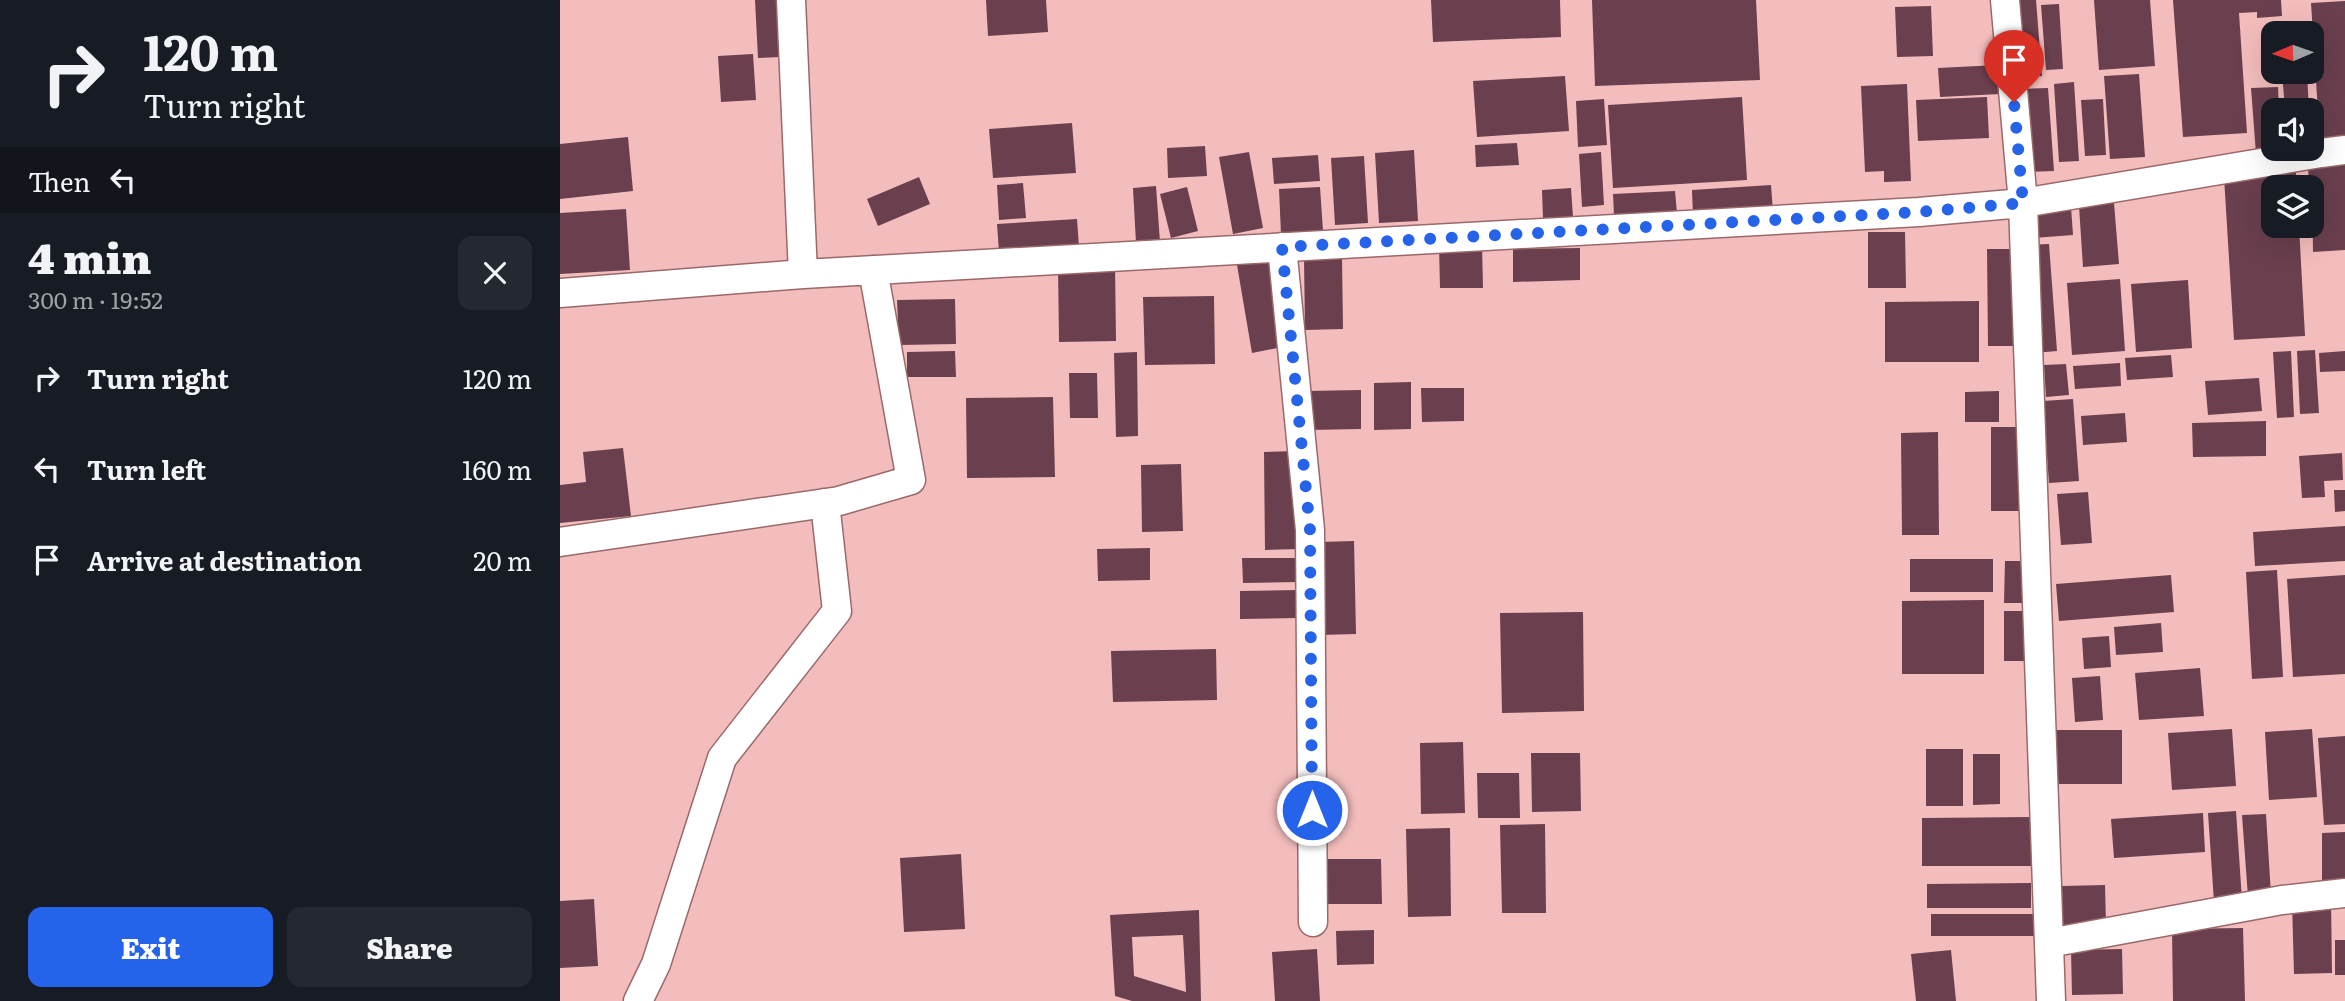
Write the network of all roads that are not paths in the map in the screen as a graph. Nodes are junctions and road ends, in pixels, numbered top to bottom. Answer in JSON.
{"nodes":[{"id":1,"x":791,"y":0,"type":"edge"},
{"id":2,"x":2005,"y":0,"type":"edge"},
{"id":3,"x":2345,"y":150,"type":"edge"},
{"id":4,"x":2023,"y":203,"type":"junction"},
{"id":5,"x":1282,"y":247,"type":"junction"},
{"id":6,"x":873,"y":270,"type":"junction"},
{"id":7,"x":803,"y":274,"type":"junction"},
{"id":8,"x":560,"y":293,"type":"edge"},
{"id":9,"x":825,"y":503,"type":"junction"},
{"id":10,"x":560,"y":542,"type":"edge"},
{"id":11,"x":2345,"y":893,"type":"edge"},
{"id":12,"x":1313,"y":922,"type":"dead end"},
{"id":13,"x":2049,"y":943,"type":"junction"},
{"id":14,"x":638,"y":1001,"type":"edge"},
{"id":15,"x":2051,"y":1001,"type":"edge"}],
"edges":[{"from":1,"to":7,"type":"street"},
{"from":2,"to":4,"type":"street"},
{"from":3,"to":4,"type":"street"},
{"from":4,"to":5,"type":"street"},
{"from":4,"to":13,"type":"street"},
{"from":5,"to":6,"type":"street"},
{"from":5,"to":12,"type":"street"},
{"from":6,"to":7,"type":"street"},
{"from":6,"to":9,"type":"street"},
{"from":7,"to":8,"type":"street"},
{"from":9,"to":10,"type":"street"},
{"from":9,"to":14,"type":"street"},
{"from":11,"to":13,"type":"street"},
{"from":13,"to":15,"type":"street"}]}
